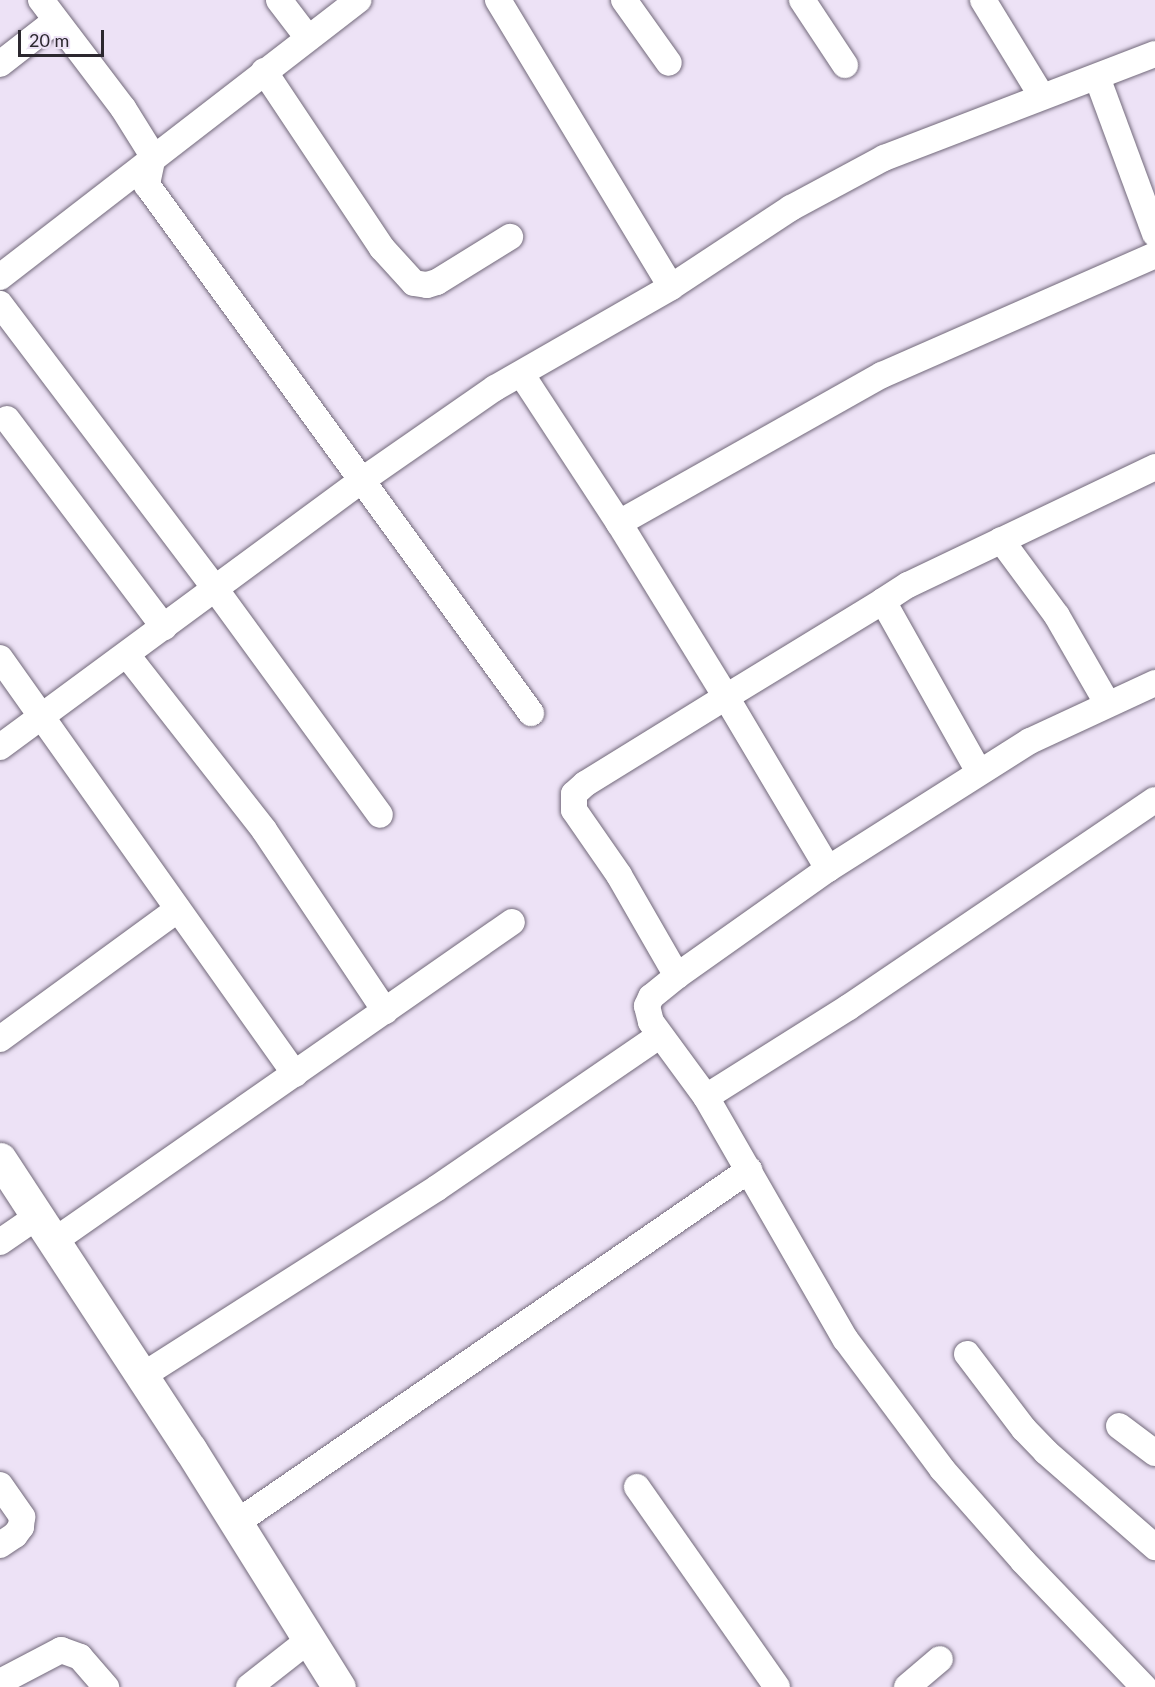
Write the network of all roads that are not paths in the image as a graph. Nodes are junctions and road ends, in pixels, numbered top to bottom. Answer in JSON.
{"nodes":[{"id":1,"x":41,"y":0,"type":"edge"},
{"id":2,"x":279,"y":0,"type":"edge"},
{"id":3,"x":358,"y":0,"type":"edge"},
{"id":4,"x":498,"y":0,"type":"edge"},
{"id":5,"x":624,"y":0,"type":"edge"},
{"id":6,"x":802,"y":0,"type":"edge"},
{"id":7,"x":983,"y":0,"type":"edge"},
{"id":8,"x":55,"y":21,"type":"junction"},
{"id":9,"x":308,"y":38,"type":"junction"},
{"id":10,"x":1155,"y":54,"type":"edge"},
{"id":11,"x":0,"y":63,"type":"edge"},
{"id":12,"x":669,"y":63,"type":"dead end"},
{"id":13,"x":845,"y":65,"type":"dead end"},
{"id":14,"x":264,"y":71,"type":"junction"},
{"id":15,"x":1098,"y":77,"type":"junction"},
{"id":16,"x":1041,"y":95,"type":"junction"},
{"id":17,"x":153,"y":156,"type":"junction"},
{"id":18,"x":1155,"y":234,"type":"edge"},
{"id":19,"x":510,"y":237,"type":"dead end"},
{"id":20,"x":1155,"y":255,"type":"edge"},
{"id":21,"x":0,"y":277,"type":"edge"},
{"id":22,"x":671,"y":287,"type":"junction"},
{"id":23,"x":0,"y":304,"type":"edge"},
{"id":24,"x":522,"y":375,"type":"junction"},
{"id":25,"x":7,"y":419,"type":"dead end"},
{"id":26,"x":1155,"y":467,"type":"edge"},
{"id":27,"x":361,"y":481,"type":"junction"},
{"id":28,"x":619,"y":523,"type":"junction"},
{"id":29,"x":1001,"y":540,"type":"junction"},
{"id":30,"x":216,"y":590,"type":"junction"},
{"id":31,"x":883,"y":601,"type":"junction"},
{"id":32,"x":164,"y":627,"type":"junction"},
{"id":33,"x":127,"y":655,"type":"junction"},
{"id":34,"x":0,"y":658,"type":"edge"},
{"id":35,"x":1155,"y":682,"type":"edge"},
{"id":36,"x":726,"y":697,"type":"junction"},
{"id":37,"x":1107,"y":703,"type":"junction"},
{"id":38,"x":531,"y":713,"type":"dead end"},
{"id":39,"x":40,"y":717,"type":"junction"},
{"id":40,"x":0,"y":747,"type":"edge"},
{"id":41,"x":979,"y":772,"type":"junction"},
{"id":42,"x":1155,"y":800,"type":"edge"},
{"id":43,"x":380,"y":815,"type":"dead end"},
{"id":44,"x":828,"y":869,"type":"junction"},
{"id":45,"x":177,"y":909,"type":"junction"},
{"id":46,"x":512,"y":922,"type":"dead end"},
{"id":47,"x":677,"y":976,"type":"junction"},
{"id":48,"x":385,"y":1011,"type":"junction"},
{"id":49,"x":659,"y":1036,"type":"junction"},
{"id":50,"x":0,"y":1038,"type":"edge"},
{"id":51,"x":295,"y":1074,"type":"junction"},
{"id":52,"x":706,"y":1097,"type":"junction"},
{"id":53,"x":0,"y":1159,"type":"edge"},
{"id":54,"x":749,"y":1170,"type":"junction"},
{"id":55,"x":46,"y":1229,"type":"junction"},
{"id":56,"x":0,"y":1242,"type":"edge"},
{"id":57,"x":967,"y":1354,"type":"dead end"},
{"id":58,"x":142,"y":1376,"type":"junction"},
{"id":59,"x":1119,"y":1426,"type":"dead end"},
{"id":60,"x":1155,"y":1453,"type":"edge"},
{"id":61,"x":0,"y":1485,"type":"edge"},
{"id":62,"x":637,"y":1487,"type":"dead end"},
{"id":63,"x":236,"y":1523,"type":"junction"},
{"id":64,"x":0,"y":1545,"type":"edge"},
{"id":65,"x":1155,"y":1547,"type":"edge"},
{"id":66,"x":309,"y":1640,"type":"junction"},
{"id":67,"x":940,"y":1659,"type":"dead end"},
{"id":68,"x":0,"y":1682,"type":"edge"},
{"id":69,"x":106,"y":1687,"type":"edge"},
{"id":70,"x":249,"y":1687,"type":"edge"},
{"id":71,"x":339,"y":1687,"type":"edge"},
{"id":72,"x":777,"y":1687,"type":"edge"},
{"id":73,"x":908,"y":1687,"type":"edge"},
{"id":74,"x":1144,"y":1687,"type":"edge"}],
"edges":[{"from":1,"to":8,"type":"street"},
{"from":2,"to":9,"type":"street"},
{"from":3,"to":9,"type":"street"},
{"from":4,"to":22,"type":"street"},
{"from":5,"to":12,"type":"street"},
{"from":6,"to":13,"type":"street"},
{"from":7,"to":16,"type":"street"},
{"from":8,"to":11,"type":"street"},
{"from":8,"to":17,"type":"street"},
{"from":9,"to":14,"type":"street"},
{"from":10,"to":15,"type":"street"},
{"from":14,"to":17,"type":"street"},
{"from":14,"to":19,"type":"street"},
{"from":15,"to":16,"type":"street"},
{"from":15,"to":18,"type":"street"},
{"from":16,"to":22,"type":"street"},
{"from":17,"to":21,"type":"street"},
{"from":17,"to":27,"type":"street"},
{"from":20,"to":28,"type":"street"},
{"from":22,"to":24,"type":"street"},
{"from":23,"to":30,"type":"street"},
{"from":24,"to":27,"type":"street"},
{"from":24,"to":28,"type":"street"},
{"from":25,"to":32,"type":"street"},
{"from":26,"to":29,"type":"street"},
{"from":27,"to":30,"type":"street"},
{"from":27,"to":38,"type":"street"},
{"from":28,"to":36,"type":"street"},
{"from":29,"to":31,"type":"street"},
{"from":29,"to":37,"type":"street"},
{"from":30,"to":32,"type":"street"},
{"from":30,"to":43,"type":"street"},
{"from":31,"to":36,"type":"street"},
{"from":31,"to":41,"type":"street"},
{"from":32,"to":33,"type":"street"},
{"from":33,"to":39,"type":"street"},
{"from":33,"to":48,"type":"street"},
{"from":34,"to":39,"type":"street"},
{"from":35,"to":37,"type":"street"},
{"from":36,"to":44,"type":"street"},
{"from":36,"to":47,"type":"street"},
{"from":37,"to":41,"type":"street"},
{"from":39,"to":40,"type":"street"},
{"from":39,"to":45,"type":"street"},
{"from":41,"to":44,"type":"street"},
{"from":42,"to":52,"type":"street"},
{"from":44,"to":47,"type":"street"},
{"from":45,"to":50,"type":"street"},
{"from":45,"to":51,"type":"street"},
{"from":46,"to":48,"type":"street"},
{"from":47,"to":49,"type":"street"},
{"from":48,"to":51,"type":"street"},
{"from":49,"to":52,"type":"street"},
{"from":49,"to":58,"type":"street"},
{"from":51,"to":55,"type":"street"},
{"from":52,"to":54,"type":"street"},
{"from":53,"to":55,"type":"street"},
{"from":54,"to":63,"type":"street"},
{"from":54,"to":74,"type":"street"},
{"from":55,"to":56,"type":"street"},
{"from":55,"to":58,"type":"street"},
{"from":57,"to":65,"type":"street"},
{"from":58,"to":63,"type":"street"},
{"from":59,"to":60,"type":"street"},
{"from":61,"to":64,"type":"street"},
{"from":62,"to":72,"type":"street"},
{"from":63,"to":66,"type":"street"},
{"from":66,"to":70,"type":"street"},
{"from":66,"to":71,"type":"street"},
{"from":67,"to":73,"type":"street"},
{"from":68,"to":69,"type":"street"}]}
